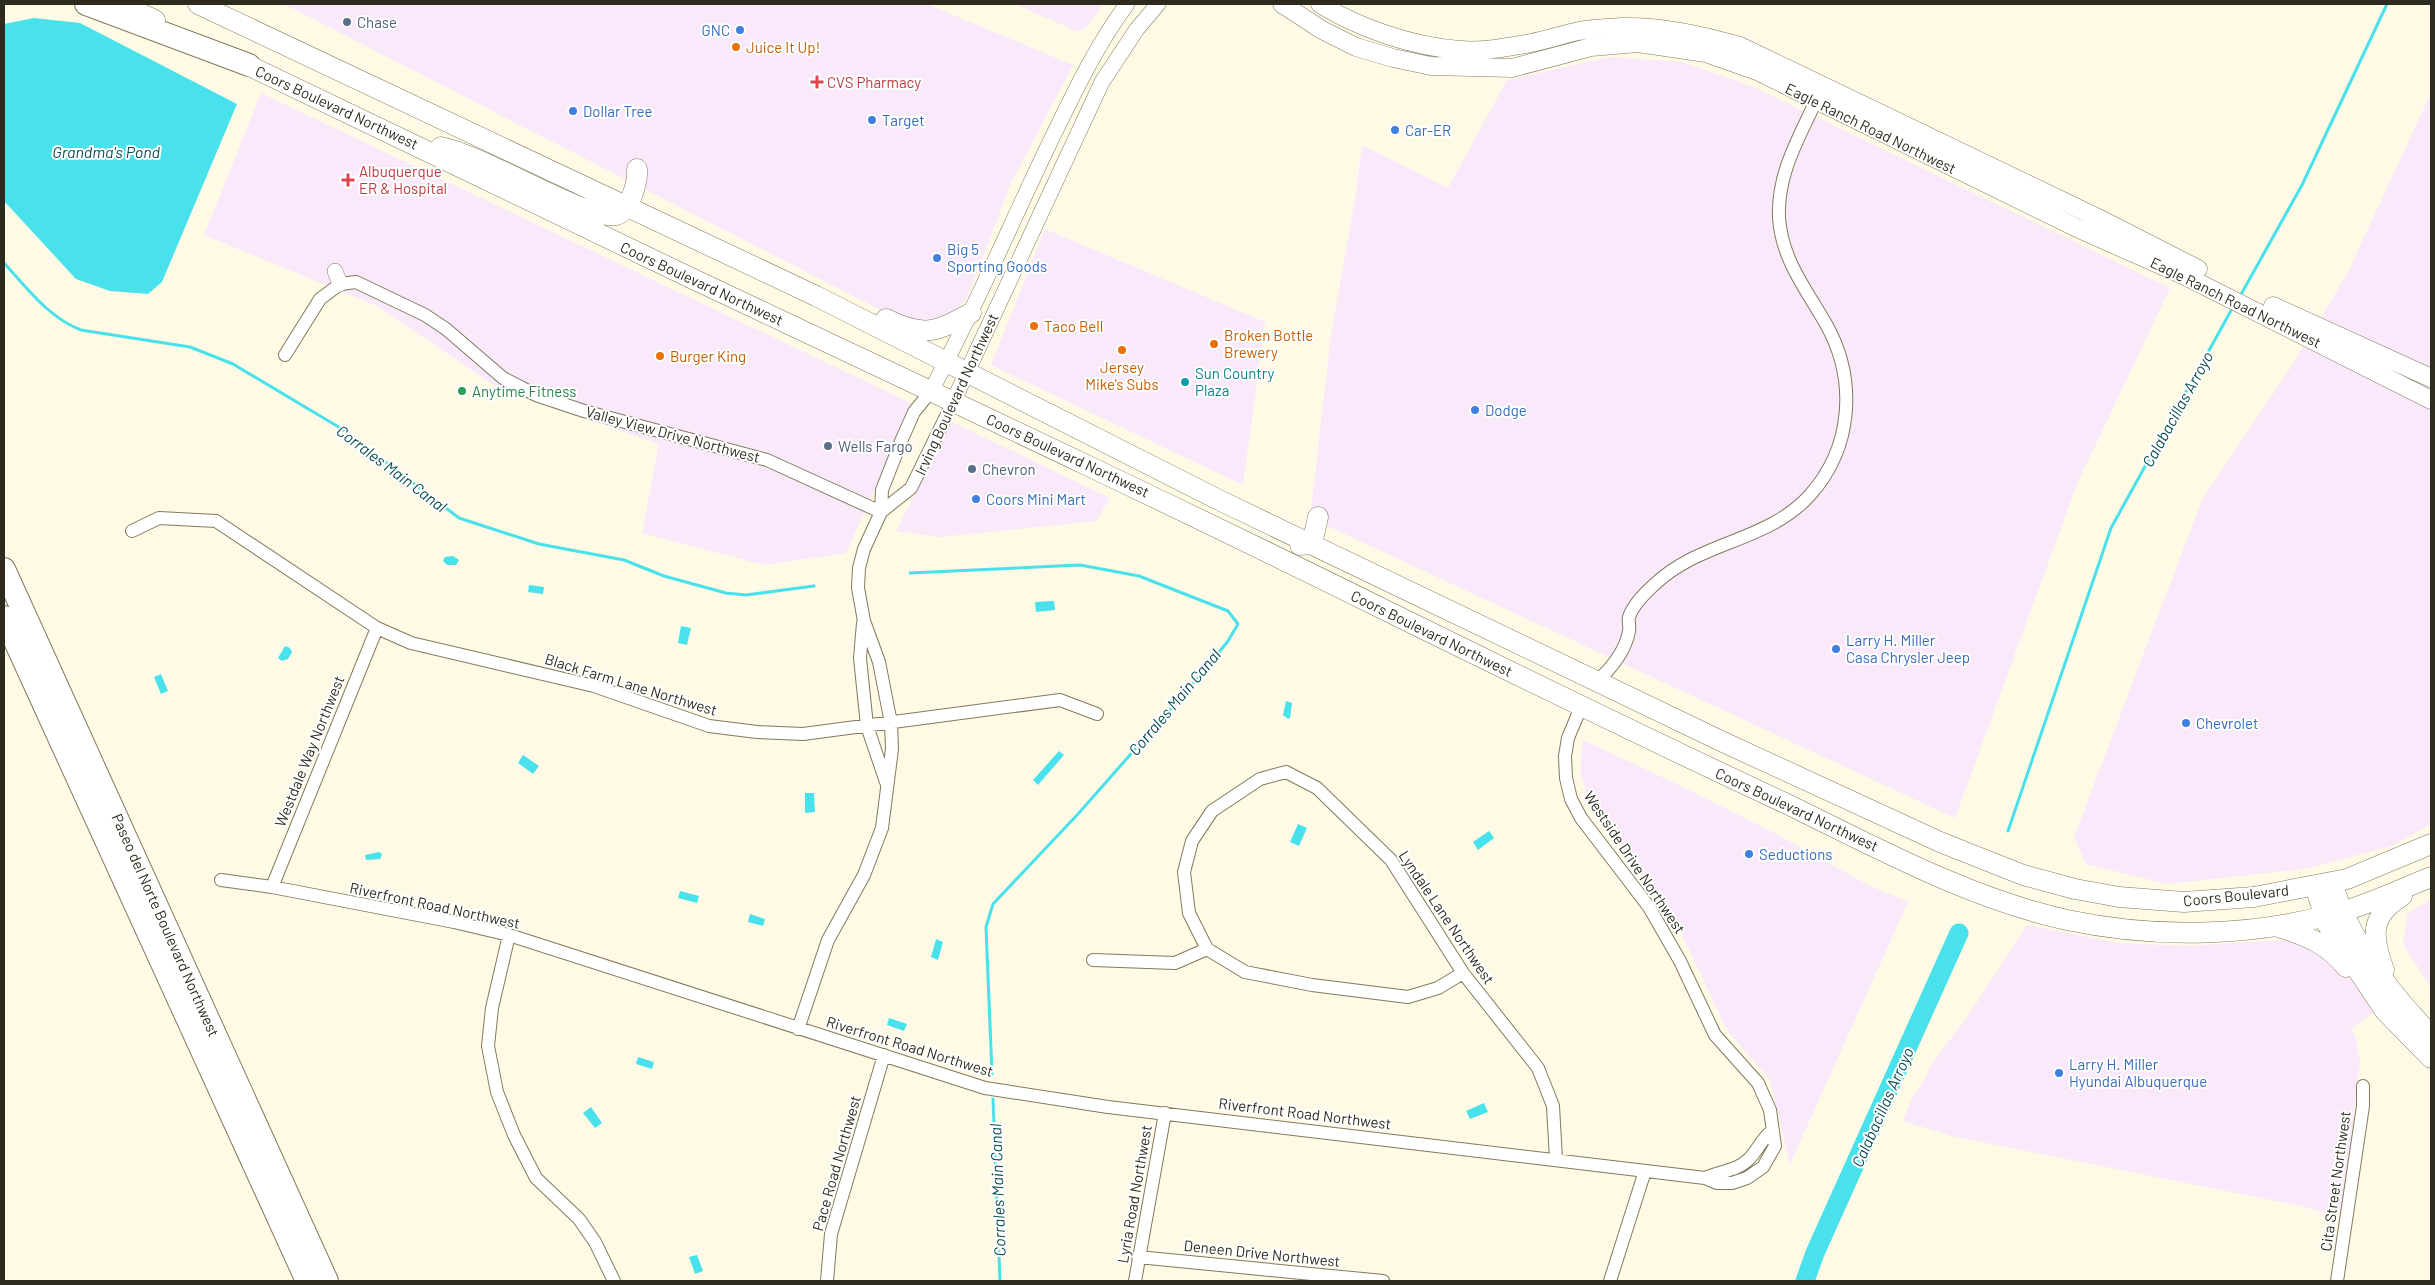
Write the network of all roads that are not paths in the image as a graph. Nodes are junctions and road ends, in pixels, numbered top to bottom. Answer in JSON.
{"nodes":[{"id":1,"x":86,"y":4,"type":"edge"},
{"id":2,"x":120,"y":4,"type":"edge"},
{"id":3,"x":198,"y":4,"type":"edge"},
{"id":4,"x":1127,"y":4,"type":"edge"},
{"id":5,"x":1158,"y":4,"type":"edge"},
{"id":6,"x":1282,"y":4,"type":"edge"},
{"id":7,"x":1320,"y":4,"type":"edge"},
{"id":8,"x":249,"y":65,"type":"junction"},
{"id":9,"x":1823,"y":85,"type":"junction"},
{"id":10,"x":1816,"y":102,"type":"junction"},
{"id":11,"x":417,"y":145,"type":"junction"},
{"id":12,"x":637,"y":169,"type":"dead end"},
{"id":13,"x":626,"y":206,"type":"junction"},
{"id":14,"x":2186,"y":270,"type":"junction"},
{"id":15,"x":816,"y":296,"type":"junction"},
{"id":16,"x":970,"y":313,"type":"junction"},
{"id":17,"x":2301,"y":326,"type":"junction"},
{"id":18,"x":285,"y":355,"type":"dead end"},
{"id":19,"x":946,"y":362,"type":"junction"},
{"id":20,"x":967,"y":374,"type":"junction"},
{"id":21,"x":2431,"y":378,"type":"edge"},
{"id":22,"x":931,"y":391,"type":"junction"},
{"id":23,"x":954,"y":400,"type":"junction"},
{"id":24,"x":2431,"y":400,"type":"edge"},
{"id":25,"x":881,"y":512,"type":"junction"},
{"id":26,"x":1198,"y":517,"type":"junction"},
{"id":27,"x":1318,"y":517,"type":"dead end"},
{"id":28,"x":132,"y":531,"type":"dead end"},
{"id":29,"x":1312,"y":544,"type":"junction"},
{"id":30,"x":4,"y":569,"type":"edge"},
{"id":31,"x":4,"y":617,"type":"edge"},
{"id":32,"x":864,"y":621,"type":"junction"},
{"id":33,"x":1414,"y":624,"type":"junction"},
{"id":34,"x":377,"y":628,"type":"junction"},
{"id":35,"x":1597,"y":681,"type":"junction"},
{"id":36,"x":1581,"y":707,"type":"junction"},
{"id":37,"x":1098,"y":714,"type":"dead end"},
{"id":38,"x":890,"y":723,"type":"junction"},
{"id":39,"x":868,"y":726,"type":"junction"},
{"id":40,"x":887,"y":784,"type":"junction"},
{"id":41,"x":1820,"y":786,"type":"junction"},
{"id":42,"x":2431,"y":844,"type":"edge"},
{"id":43,"x":2023,"y":875,"type":"joint"},
{"id":44,"x":2431,"y":878,"type":"edge"},
{"id":45,"x":221,"y":880,"type":"dead end"},
{"id":46,"x":2324,"y":884,"type":"junction"},
{"id":47,"x":272,"y":887,"type":"junction"},
{"id":48,"x":2332,"y":914,"type":"junction"},
{"id":49,"x":2276,"y":926,"type":"junction"},
{"id":50,"x":508,"y":935,"type":"junction"},
{"id":51,"x":1208,"y":949,"type":"junction"},
{"id":52,"x":1093,"y":960,"type":"dead end"},
{"id":53,"x":1463,"y":973,"type":"junction"},
{"id":54,"x":2390,"y":988,"type":"junction"},
{"id":55,"x":2386,"y":1011,"type":"junction"},
{"id":56,"x":798,"y":1029,"type":"junction"},
{"id":57,"x":2431,"y":1035,"type":"edge"},
{"id":58,"x":884,"y":1055,"type":"junction"},
{"id":59,"x":2431,"y":1058,"type":"edge"},
{"id":60,"x":2363,"y":1086,"type":"dead end"},
{"id":61,"x":1165,"y":1113,"type":"junction"},
{"id":62,"x":1772,"y":1131,"type":"junction"},
{"id":63,"x":1556,"y":1159,"type":"junction"},
{"id":64,"x":1645,"y":1171,"type":"junction"},
{"id":65,"x":1705,"y":1178,"type":"junction"},
{"id":66,"x":1724,"y":1184,"type":"joint"},
{"id":67,"x":1138,"y":1257,"type":"junction"},
{"id":68,"x":307,"y":1281,"type":"edge"},
{"id":69,"x":327,"y":1281,"type":"edge"},
{"id":70,"x":614,"y":1281,"type":"edge"},
{"id":71,"x":827,"y":1281,"type":"edge"},
{"id":72,"x":1135,"y":1281,"type":"edge"},
{"id":73,"x":1383,"y":1281,"type":"edge"},
{"id":74,"x":1610,"y":1281,"type":"edge"},
{"id":75,"x":2337,"y":1281,"type":"edge"}],
"edges":[{"from":1,"to":8,"type":"highway"},
{"from":2,"to":8,"type":"main road","name":"Coors Boulevard Northwest"},
{"from":3,"to":13,"type":"main road","name":"Coors Boulevard Northwest"},
{"from":4,"to":16,"type":"street","name":"Irving Boulevard Northwest"},
{"from":5,"to":20,"type":"street","name":"Irving Boulevard Northwest"},
{"from":6,"to":10,"type":"main road","name":"Eagle Ranch Road Northwest"},
{"from":7,"to":9,"type":"main road","name":"Eagle Ranch Road Northwest"},
{"from":8,"to":11,"type":"main road","name":"Coors Boulevard Northwest"},
{"from":9,"to":10,"type":"street"},
{"from":9,"to":14,"type":"main road","name":"Eagle Ranch Road Northwest"},
{"from":10,"to":14,"type":"main road","name":"Eagle Ranch Road Northwest"},
{"from":10,"to":35,"type":"street"},
{"from":11,"to":13,"type":"main road"},
{"from":11,"to":22,"type":"main road","name":"Coors Boulevard Northwest"},
{"from":12,"to":13,"type":"main road"},
{"from":13,"to":15,"type":"main road","name":"Coors Boulevard Northwest"},
{"from":14,"to":17,"type":"main road","name":"Eagle Ranch Road Northwest"},
{"from":15,"to":16,"type":"main road"},
{"from":15,"to":19,"type":"main road","name":"Coors Boulevard Northwest"},
{"from":16,"to":19,"type":"street","name":"Irving Boulevard Northwest"},
{"from":17,"to":21,"type":"main road","name":"Eagle Ranch Road Northwest"},
{"from":17,"to":24,"type":"main road","name":"Eagle Ranch Road Northwest"},
{"from":18,"to":25,"type":"street","name":"Valley View Drive Northwest"},
{"from":19,"to":20,"type":"main road","name":"Coors Boulevard Northwest"},
{"from":19,"to":22,"type":"street","name":"Irving Boulevard Northwest"},
{"from":20,"to":23,"type":"street","name":"Irving Boulevard Northwest"},
{"from":20,"to":29,"type":"main road","name":"Coors Boulevard Northwest"},
{"from":22,"to":23,"type":"main road","name":"Coors Boulevard Northwest"},
{"from":22,"to":25,"type":"street","name":"Irving Boulevard Northwest"},
{"from":23,"to":25,"type":"street","name":"Irving Boulevard Northwest"},
{"from":23,"to":26,"type":"main road","name":"Coors Boulevard Northwest"},
{"from":25,"to":32,"type":"street"},
{"from":26,"to":29,"type":"main road"},
{"from":26,"to":33,"type":"main road","name":"Coors Boulevard Northwest"},
{"from":27,"to":29,"type":"main road"},
{"from":28,"to":34,"type":"street","name":"Black Farm Lane Northwest"},
{"from":29,"to":35,"type":"main road","name":"Coors Boulevard Northwest"},
{"from":30,"to":69,"type":"highway","name":"Paseo del Norte Boulevard Northwest"},
{"from":31,"to":68,"type":"highway","name":"Paseo del Norte Boulevard Northwest"},
{"from":32,"to":38,"type":"street"},
{"from":32,"to":39,"type":"street"},
{"from":33,"to":35,"type":"main road"},
{"from":33,"to":36,"type":"main road","name":"Coors Boulevard Northwest"},
{"from":34,"to":39,"type":"street","name":"Black Farm Lane Northwest"},
{"from":34,"to":47,"type":"street","name":"Westdale Way Northwest"},
{"from":35,"to":41,"type":"main road","name":"Coors Boulevard Northwest"},
{"from":36,"to":41,"type":"main road"},
{"from":36,"to":49,"type":"main road","name":"Coors Boulevard Northwest"},
{"from":36,"to":62,"type":"street","name":"Westside Drive Northwest"},
{"from":37,"to":38,"type":"street","name":"Black Farm Lane Northwest"},
{"from":38,"to":39,"type":"street","name":"Black Farm Lane Northwest"},
{"from":38,"to":40,"type":"street"},
{"from":39,"to":40,"type":"street"},
{"from":40,"to":56,"type":"street"},
{"from":41,"to":43,"type":"main road","name":"Coors Boulevard Northwest"},
{"from":42,"to":46,"type":"main road","name":"Coors Boulevard"},
{"from":43,"to":46,"type":"main road","name":"Coors Boulevard"},
{"from":44,"to":48,"type":"main road"},
{"from":44,"to":54,"type":"main road"},
{"from":45,"to":47,"type":"street","name":"Riverfront Road Northwest"},
{"from":46,"to":48,"type":"main road"},
{"from":47,"to":50,"type":"street","name":"Riverfront Road Northwest"},
{"from":48,"to":49,"type":"main road"},
{"from":48,"to":54,"type":"main road"},
{"from":48,"to":55,"type":"main road"},
{"from":49,"to":55,"type":"main road"},
{"from":50,"to":56,"type":"street","name":"Riverfront Road Northwest"},
{"from":50,"to":70,"type":"street"},
{"from":51,"to":52,"type":"street"},
{"from":51,"to":53,"type":"street"},
{"from":51,"to":53,"type":"street","name":"Lyndale Lane Northwest"},
{"from":53,"to":63,"type":"street","name":"Lyndale Lane Northwest"},
{"from":54,"to":57,"type":"main road"},
{"from":55,"to":59,"type":"main road"},
{"from":56,"to":58,"type":"street","name":"Riverfront Road Northwest"},
{"from":58,"to":61,"type":"street","name":"Riverfront Road Northwest"},
{"from":58,"to":71,"type":"street","name":"Pace Road Northwest"},
{"from":60,"to":75,"type":"street","name":"Cita Street Northwest"},
{"from":61,"to":63,"type":"street","name":"Riverfront Road Northwest"},
{"from":61,"to":67,"type":"street","name":"Lyria Road Northwest"},
{"from":62,"to":65,"type":"street"},
{"from":62,"to":66,"type":"street","name":"Westside Drive Northwest"},
{"from":63,"to":64,"type":"street","name":"Riverfront Road Northwest"},
{"from":64,"to":65,"type":"street","name":"Riverfront Road Northwest"},
{"from":64,"to":74,"type":"street"},
{"from":65,"to":66,"type":"street","name":"Riverfront Road Northwest"},
{"from":67,"to":72,"type":"street","name":"Lyria Road Northwest"},
{"from":67,"to":73,"type":"street","name":"Deneen Drive Northwest"}]}
